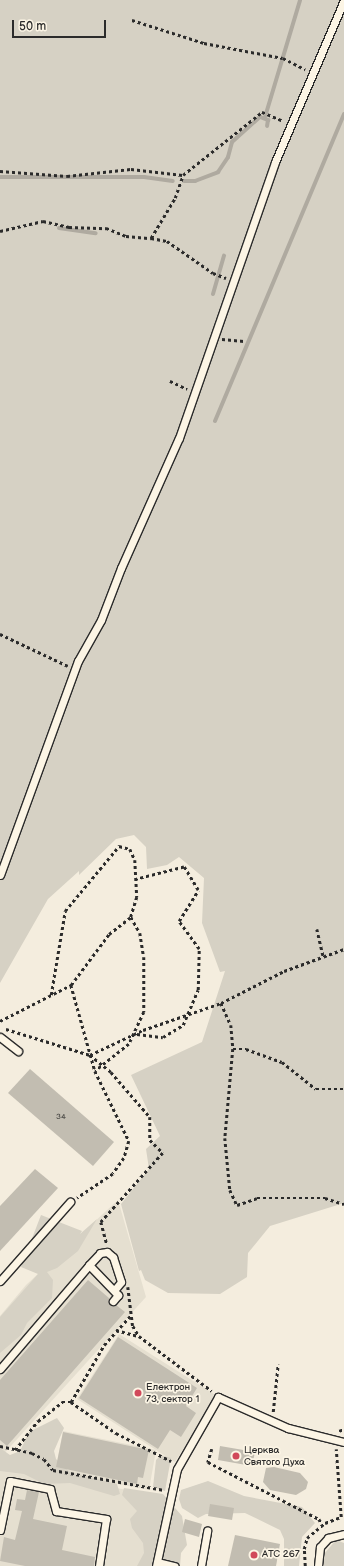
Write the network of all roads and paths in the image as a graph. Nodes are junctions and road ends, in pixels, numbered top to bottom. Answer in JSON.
{"nodes":[{"id":1,"x":344,"y":0,"type":"edge"},
{"id":2,"x":132,"y":20,"type":"dead end"},
{"id":3,"x":313,"y":73,"type":"junction"},
{"id":4,"x":287,"y":132,"type":"junction"},
{"id":5,"x":0,"y":171,"type":"edge"},
{"id":6,"x":183,"y":175,"type":"junction"},
{"id":7,"x":0,"y":231,"type":"edge"},
{"id":8,"x":151,"y":238,"type":"junction"},
{"id":9,"x":222,"y":276,"type":"dead end"},
{"id":10,"x":214,"y":339,"type":"junction"},
{"id":11,"x":244,"y":341,"type":"dead end"},
{"id":12,"x":170,"y":381,"type":"dead end"},
{"id":13,"x":197,"y":394,"type":"junction"},
{"id":14,"x":0,"y":634,"type":"edge"},
{"id":15,"x":76,"y":670,"type":"junction"},
{"id":16,"x":0,"y":875,"type":"edge"},
{"id":17,"x":137,"y":879,"type":"junction"},
{"id":18,"x":131,"y":917,"type":"junction"},
{"id":19,"x":317,"y":929,"type":"dead end"},
{"id":20,"x":344,"y":949,"type":"edge"},
{"id":21,"x":323,"y":956,"type":"junction"},
{"id":22,"x":71,"y":985,"type":"junction"},
{"id":23,"x":51,"y":995,"type":"junction"},
{"id":24,"x":221,"y":1003,"type":"junction"},
{"id":25,"x":0,"y":1021,"type":"edge"},
{"id":26,"x":0,"y":1027,"type":"edge"},
{"id":27,"x":136,"y":1033,"type":"junction"},
{"id":28,"x":0,"y":1038,"type":"edge"},
{"id":29,"x":234,"y":1049,"type":"junction"},
{"id":30,"x":18,"y":1051,"type":"dead end"},
{"id":31,"x":90,"y":1055,"type":"junction"},
{"id":32,"x":103,"y":1066,"type":"junction"},
{"id":33,"x":95,"y":1071,"type":"junction"},
{"id":34,"x":344,"y":1089,"type":"edge"},
{"id":35,"x":70,"y":1202,"type":"joint"},
{"id":36,"x":344,"y":1204,"type":"edge"},
{"id":37,"x":107,"y":1252,"type":"junction"},
{"id":38,"x":89,"y":1265,"type":"junction"},
{"id":39,"x":0,"y":1281,"type":"edge"},
{"id":40,"x":121,"y":1282,"type":"junction"},
{"id":41,"x":116,"y":1288,"type":"dead end"},
{"id":42,"x":113,"y":1301,"type":"dead end"},
{"id":43,"x":132,"y":1314,"type":"junction"},
{"id":44,"x":116,"y":1330,"type":"junction"},
{"id":45,"x":139,"y":1336,"type":"junction"},
{"id":46,"x":278,"y":1364,"type":"dead end"},
{"id":47,"x":0,"y":1369,"type":"edge"},
{"id":48,"x":218,"y":1397,"type":"junction"},
{"id":49,"x":70,"y":1402,"type":"junction"},
{"id":50,"x":267,"y":1419,"type":"junction"},
{"id":51,"x":344,"y":1429,"type":"edge"},
{"id":52,"x":335,"y":1437,"type":"junction"},
{"id":53,"x":344,"y":1442,"type":"edge"},
{"id":54,"x":0,"y":1446,"type":"edge"},
{"id":55,"x":212,"y":1449,"type":"dead end"},
{"id":56,"x":16,"y":1450,"type":"junction"},
{"id":57,"x":179,"y":1465,"type":"junction"},
{"id":58,"x":172,"y":1492,"type":"junction"},
{"id":59,"x":342,"y":1516,"type":"dead end"},
{"id":60,"x":322,"y":1524,"type":"dead end"},
{"id":61,"x":0,"y":1530,"type":"edge"},
{"id":62,"x":207,"y":1531,"type":"dead end"},
{"id":63,"x":344,"y":1534,"type":"edge"},
{"id":64,"x":157,"y":1564,"type":"edge"},
{"id":65,"x":99,"y":1566,"type":"edge"},
{"id":66,"x":175,"y":1566,"type":"edge"},
{"id":67,"x":201,"y":1566,"type":"edge"},
{"id":68,"x":318,"y":1566,"type":"edge"}],
"edges":[{"from":1,"to":3,"type":"lane"},
{"from":2,"to":3,"type":"path"},
{"from":3,"to":4,"type":"lane"},
{"from":4,"to":6,"type":"path"},
{"from":4,"to":10,"type":"lane"},
{"from":5,"to":6,"type":"path"},
{"from":6,"to":8,"type":"path"},
{"from":7,"to":8,"type":"path"},
{"from":8,"to":9,"type":"path"},
{"from":10,"to":11,"type":"path"},
{"from":10,"to":13,"type":"lane"},
{"from":12,"to":13,"type":"path"},
{"from":13,"to":15,"type":"lane"},
{"from":14,"to":15,"type":"path"},
{"from":15,"to":16,"type":"lane"},
{"from":17,"to":18,"type":"path"},
{"from":17,"to":23,"type":"path"},
{"from":17,"to":27,"type":"path"},
{"from":18,"to":22,"type":"path"},
{"from":18,"to":27,"type":"path"},
{"from":19,"to":21,"type":"path"},
{"from":20,"to":21,"type":"path"},
{"from":21,"to":24,"type":"path"},
{"from":22,"to":23,"type":"path"},
{"from":22,"to":31,"type":"path"},
{"from":23,"to":25,"type":"path"},
{"from":24,"to":27,"type":"path"},
{"from":24,"to":29,"type":"path"},
{"from":26,"to":31,"type":"path"},
{"from":27,"to":31,"type":"path"},
{"from":27,"to":32,"type":"path"},
{"from":28,"to":30,"type":"lane"},
{"from":29,"to":34,"type":"path"},
{"from":29,"to":36,"type":"path"},
{"from":31,"to":32,"type":"path"},
{"from":31,"to":33,"type":"path"},
{"from":32,"to":33,"type":"path"},
{"from":32,"to":37,"type":"path"},
{"from":33,"to":35,"type":"path"},
{"from":35,"to":39,"type":"lane"},
{"from":37,"to":38,"type":"lane"},
{"from":37,"to":40,"type":"lane"},
{"from":38,"to":42,"type":"lane"},
{"from":38,"to":47,"type":"lane"},
{"from":40,"to":41,"type":"lane"},
{"from":40,"to":43,"type":"path"},
{"from":43,"to":44,"type":"path"},
{"from":43,"to":45,"type":"path"},
{"from":44,"to":45,"type":"path"},
{"from":44,"to":49,"type":"path"},
{"from":45,"to":48,"type":"path"},
{"from":46,"to":50,"type":"path"},
{"from":48,"to":50,"type":"lane"},
{"from":48,"to":57,"type":"lane"},
{"from":49,"to":56,"type":"path"},
{"from":49,"to":57,"type":"path"},
{"from":50,"to":52,"type":"lane"},
{"from":51,"to":52,"type":"path"},
{"from":52,"to":53,"type":"lane"},
{"from":52,"to":59,"type":"path"},
{"from":54,"to":56,"type":"path"},
{"from":55,"to":60,"type":"path"},
{"from":56,"to":58,"type":"path"},
{"from":57,"to":58,"type":"lane"},
{"from":58,"to":64,"type":"lane"},
{"from":61,"to":65,"type":"lane"},
{"from":62,"to":67,"type":"lane"},
{"from":63,"to":68,"type":"lane"},
{"from":64,"to":66,"type":"lane"}]}
